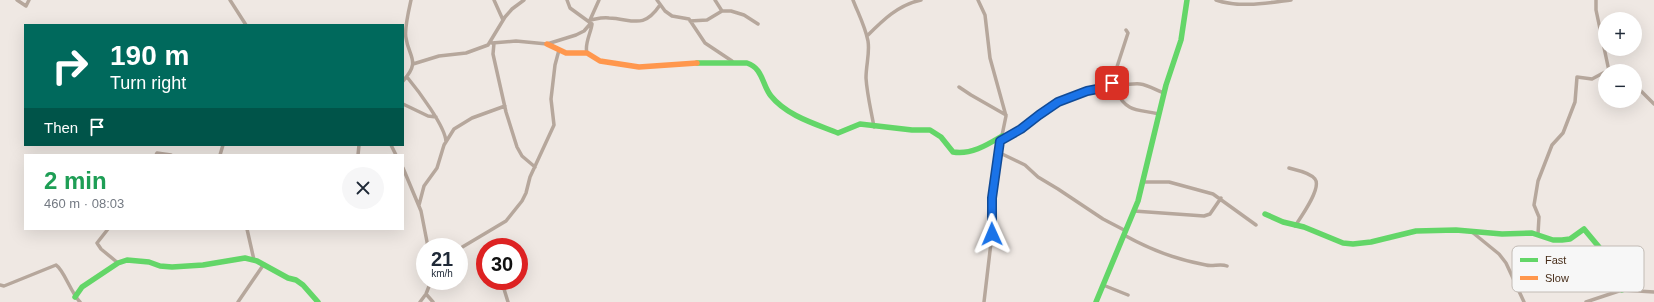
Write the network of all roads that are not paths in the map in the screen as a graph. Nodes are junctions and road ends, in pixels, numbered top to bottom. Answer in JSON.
{"nodes":[{"id":1,"x":17,"y":0,"type":"edge"},
{"id":2,"x":29,"y":0,"type":"edge"},
{"id":3,"x":230,"y":0,"type":"edge"},
{"id":4,"x":411,"y":0,"type":"edge"},
{"id":5,"x":494,"y":0,"type":"edge"},
{"id":6,"x":524,"y":0,"type":"edge"},
{"id":7,"x":567,"y":0,"type":"edge"},
{"id":8,"x":599,"y":0,"type":"edge"},
{"id":9,"x":657,"y":0,"type":"edge"},
{"id":10,"x":715,"y":0,"type":"edge"},
{"id":11,"x":853,"y":0,"type":"edge"},
{"id":12,"x":921,"y":0,"type":"edge"},
{"id":13,"x":978,"y":0,"type":"edge"},
{"id":14,"x":1187,"y":0,"type":"edge"},
{"id":15,"x":1216,"y":0,"type":"edge"},
{"id":16,"x":1291,"y":0,"type":"edge"},
{"id":17,"x":1596,"y":0,"type":"edge"},
{"id":18,"x":660,"y":4,"type":"junction"},
{"id":19,"x":722,"y":11,"type":"junction"},
{"id":20,"x":503,"y":20,"type":"junction"},
{"id":21,"x":590,"y":21,"type":"junction"},
{"id":22,"x":690,"y":21,"type":"junction"},
{"id":23,"x":245,"y":24,"type":"edge"},
{"id":24,"x":758,"y":24,"type":"dead end"},
{"id":25,"x":1126,"y":30,"type":"dead end"},
{"id":26,"x":867,"y":36,"type":"junction"},
{"id":27,"x":494,"y":43,"type":"junction"},
{"id":28,"x":489,"y":44,"type":"junction"},
{"id":29,"x":547,"y":44,"type":"junction"},
{"id":30,"x":559,"y":50,"type":"junction"},
{"id":31,"x":587,"y":53,"type":"junction"},
{"id":32,"x":733,"y":62,"type":"junction"},
{"id":33,"x":413,"y":64,"type":"junction"},
{"id":34,"x":1607,"y":64,"type":"edge"},
{"id":35,"x":407,"y":77,"type":"junction"},
{"id":36,"x":1598,"y":77,"type":"edge"},
{"id":37,"x":404,"y":80,"type":"edge"},
{"id":38,"x":1112,"y":84,"type":"junction"},
{"id":39,"x":959,"y":87,"type":"dead end"},
{"id":40,"x":1642,"y":92,"type":"edge"},
{"id":41,"x":1164,"y":93,"type":"junction"},
{"id":42,"x":404,"y":104,"type":"edge"},
{"id":43,"x":1654,"y":104,"type":"edge"},
{"id":44,"x":505,"y":106,"type":"junction"},
{"id":45,"x":1159,"y":114,"type":"junction"},
{"id":46,"x":1006,"y":115,"type":"junction"},
{"id":47,"x":436,"y":117,"type":"junction"},
{"id":48,"x":874,"y":126,"type":"junction"},
{"id":49,"x":1001,"y":138,"type":"junction"},
{"id":50,"x":446,"y":143,"type":"junction"},
{"id":51,"x":998,"y":152,"type":"junction"},
{"id":52,"x":535,"y":167,"type":"junction"},
{"id":53,"x":1289,"y":168,"type":"dead end"},
{"id":54,"x":404,"y":170,"type":"edge"},
{"id":55,"x":1142,"y":182,"type":"junction"},
{"id":56,"x":1221,"y":198,"type":"junction"},
{"id":57,"x":419,"y":205,"type":"junction"},
{"id":58,"x":1134,"y":211,"type":"junction"},
{"id":59,"x":1265,"y":214,"type":"dead end"},
{"id":60,"x":1256,"y":225,"type":"dead end"},
{"id":61,"x":1295,"y":226,"type":"junction"},
{"id":62,"x":107,"y":230,"type":"edge"},
{"id":63,"x":247,"y":230,"type":"edge"},
{"id":64,"x":1471,"y":231,"type":"junction"},
{"id":65,"x":1125,"y":233,"type":"junction"},
{"id":66,"x":1538,"y":234,"type":"junction"},
{"id":67,"x":426,"y":238,"type":"edge"},
{"id":68,"x":468,"y":244,"type":"edge"},
{"id":69,"x":1597,"y":246,"type":"edge"},
{"id":70,"x":254,"y":260,"type":"junction"},
{"id":71,"x":118,"y":263,"type":"junction"},
{"id":72,"x":264,"y":264,"type":"junction"},
{"id":73,"x":1228,"y":266,"type":"dead end"},
{"id":74,"x":1512,"y":276,"type":"edge"},
{"id":75,"x":0,"y":285,"type":"edge"},
{"id":76,"x":1103,"y":285,"type":"junction"},
{"id":77,"x":428,"y":290,"type":"edge"},
{"id":78,"x":504,"y":290,"type":"edge"},
{"id":79,"x":1644,"y":291,"type":"edge"},
{"id":80,"x":1519,"y":292,"type":"edge"},
{"id":81,"x":1616,"y":292,"type":"edge"},
{"id":82,"x":1654,"y":292,"type":"edge"},
{"id":83,"x":426,"y":294,"type":"junction"},
{"id":84,"x":1128,"y":295,"type":"dead end"},
{"id":85,"x":78,"y":300,"type":"edge"},
{"id":86,"x":238,"y":302,"type":"edge"},
{"id":87,"x":318,"y":302,"type":"edge"},
{"id":88,"x":420,"y":302,"type":"edge"},
{"id":89,"x":433,"y":302,"type":"edge"},
{"id":90,"x":508,"y":302,"type":"edge"},
{"id":91,"x":984,"y":302,"type":"edge"},
{"id":92,"x":1096,"y":302,"type":"edge"},
{"id":93,"x":1524,"y":302,"type":"edge"},
{"id":94,"x":1586,"y":302,"type":"edge"}],
"edges":[{"from":1,"to":2,"type":"street"},
{"from":3,"to":23,"type":"street"},
{"from":4,"to":33,"type":"street"},
{"from":5,"to":20,"type":"street"},
{"from":6,"to":20,"type":"street"},
{"from":7,"to":21,"type":"street"},
{"from":8,"to":21,"type":"street"},
{"from":9,"to":18,"type":"street"},
{"from":10,"to":19,"type":"street"},
{"from":11,"to":26,"type":"street"},
{"from":12,"to":26,"type":"street"},
{"from":13,"to":46,"type":"street"},
{"from":14,"to":41,"type":"street"},
{"from":15,"to":16,"type":"street"},
{"from":17,"to":34,"type":"street"},
{"from":18,"to":21,"type":"street"},
{"from":18,"to":22,"type":"street"},
{"from":19,"to":22,"type":"street"},
{"from":19,"to":24,"type":"street"},
{"from":20,"to":28,"type":"street"},
{"from":21,"to":29,"type":"street"},
{"from":21,"to":31,"type":"street"},
{"from":22,"to":32,"type":"street"},
{"from":25,"to":38,"type":"street"},
{"from":26,"to":48,"type":"street"},
{"from":27,"to":28,"type":"street"},
{"from":27,"to":29,"type":"street"},
{"from":27,"to":44,"type":"street"},
{"from":28,"to":33,"type":"street"},
{"from":29,"to":30,"type":"street"},
{"from":30,"to":31,"type":"street"},
{"from":30,"to":52,"type":"street"},
{"from":31,"to":32,"type":"street"},
{"from":32,"to":48,"type":"street"},
{"from":33,"to":35,"type":"street"},
{"from":35,"to":37,"type":"street"},
{"from":35,"to":47,"type":"street"},
{"from":36,"to":66,"type":"street"},
{"from":38,"to":41,"type":"street"},
{"from":38,"to":45,"type":"street"},
{"from":38,"to":49,"type":"street"},
{"from":39,"to":46,"type":"street"},
{"from":40,"to":43,"type":"street"},
{"from":41,"to":45,"type":"street"},
{"from":42,"to":47,"type":"street"},
{"from":44,"to":50,"type":"street"},
{"from":44,"to":52,"type":"street"},
{"from":45,"to":55,"type":"street"},
{"from":46,"to":49,"type":"street"},
{"from":47,"to":50,"type":"street"},
{"from":48,"to":49,"type":"street"},
{"from":49,"to":51,"type":"street"},
{"from":50,"to":57,"type":"street"},
{"from":51,"to":65,"type":"street"},
{"from":51,"to":91,"type":"street"},
{"from":52,"to":68,"type":"street"},
{"from":53,"to":61,"type":"street"},
{"from":54,"to":57,"type":"street"},
{"from":55,"to":56,"type":"street"},
{"from":55,"to":58,"type":"street"},
{"from":56,"to":58,"type":"street"},
{"from":56,"to":60,"type":"street"},
{"from":57,"to":67,"type":"street"},
{"from":58,"to":65,"type":"street"},
{"from":59,"to":61,"type":"street"},
{"from":61,"to":64,"type":"street"},
{"from":62,"to":71,"type":"street"},
{"from":63,"to":70,"type":"street"},
{"from":64,"to":66,"type":"street"},
{"from":64,"to":74,"type":"street"},
{"from":65,"to":73,"type":"street"},
{"from":65,"to":76,"type":"street"},
{"from":66,"to":69,"type":"street"},
{"from":70,"to":71,"type":"street"},
{"from":70,"to":72,"type":"street"},
{"from":71,"to":85,"type":"street"},
{"from":72,"to":86,"type":"street"},
{"from":72,"to":87,"type":"street"},
{"from":75,"to":85,"type":"street"},
{"from":76,"to":84,"type":"street"},
{"from":76,"to":92,"type":"street"},
{"from":77,"to":83,"type":"street"},
{"from":78,"to":90,"type":"street"},
{"from":79,"to":82,"type":"street"},
{"from":80,"to":93,"type":"street"},
{"from":81,"to":94,"type":"street"},
{"from":83,"to":88,"type":"street"},
{"from":83,"to":89,"type":"street"}]}
